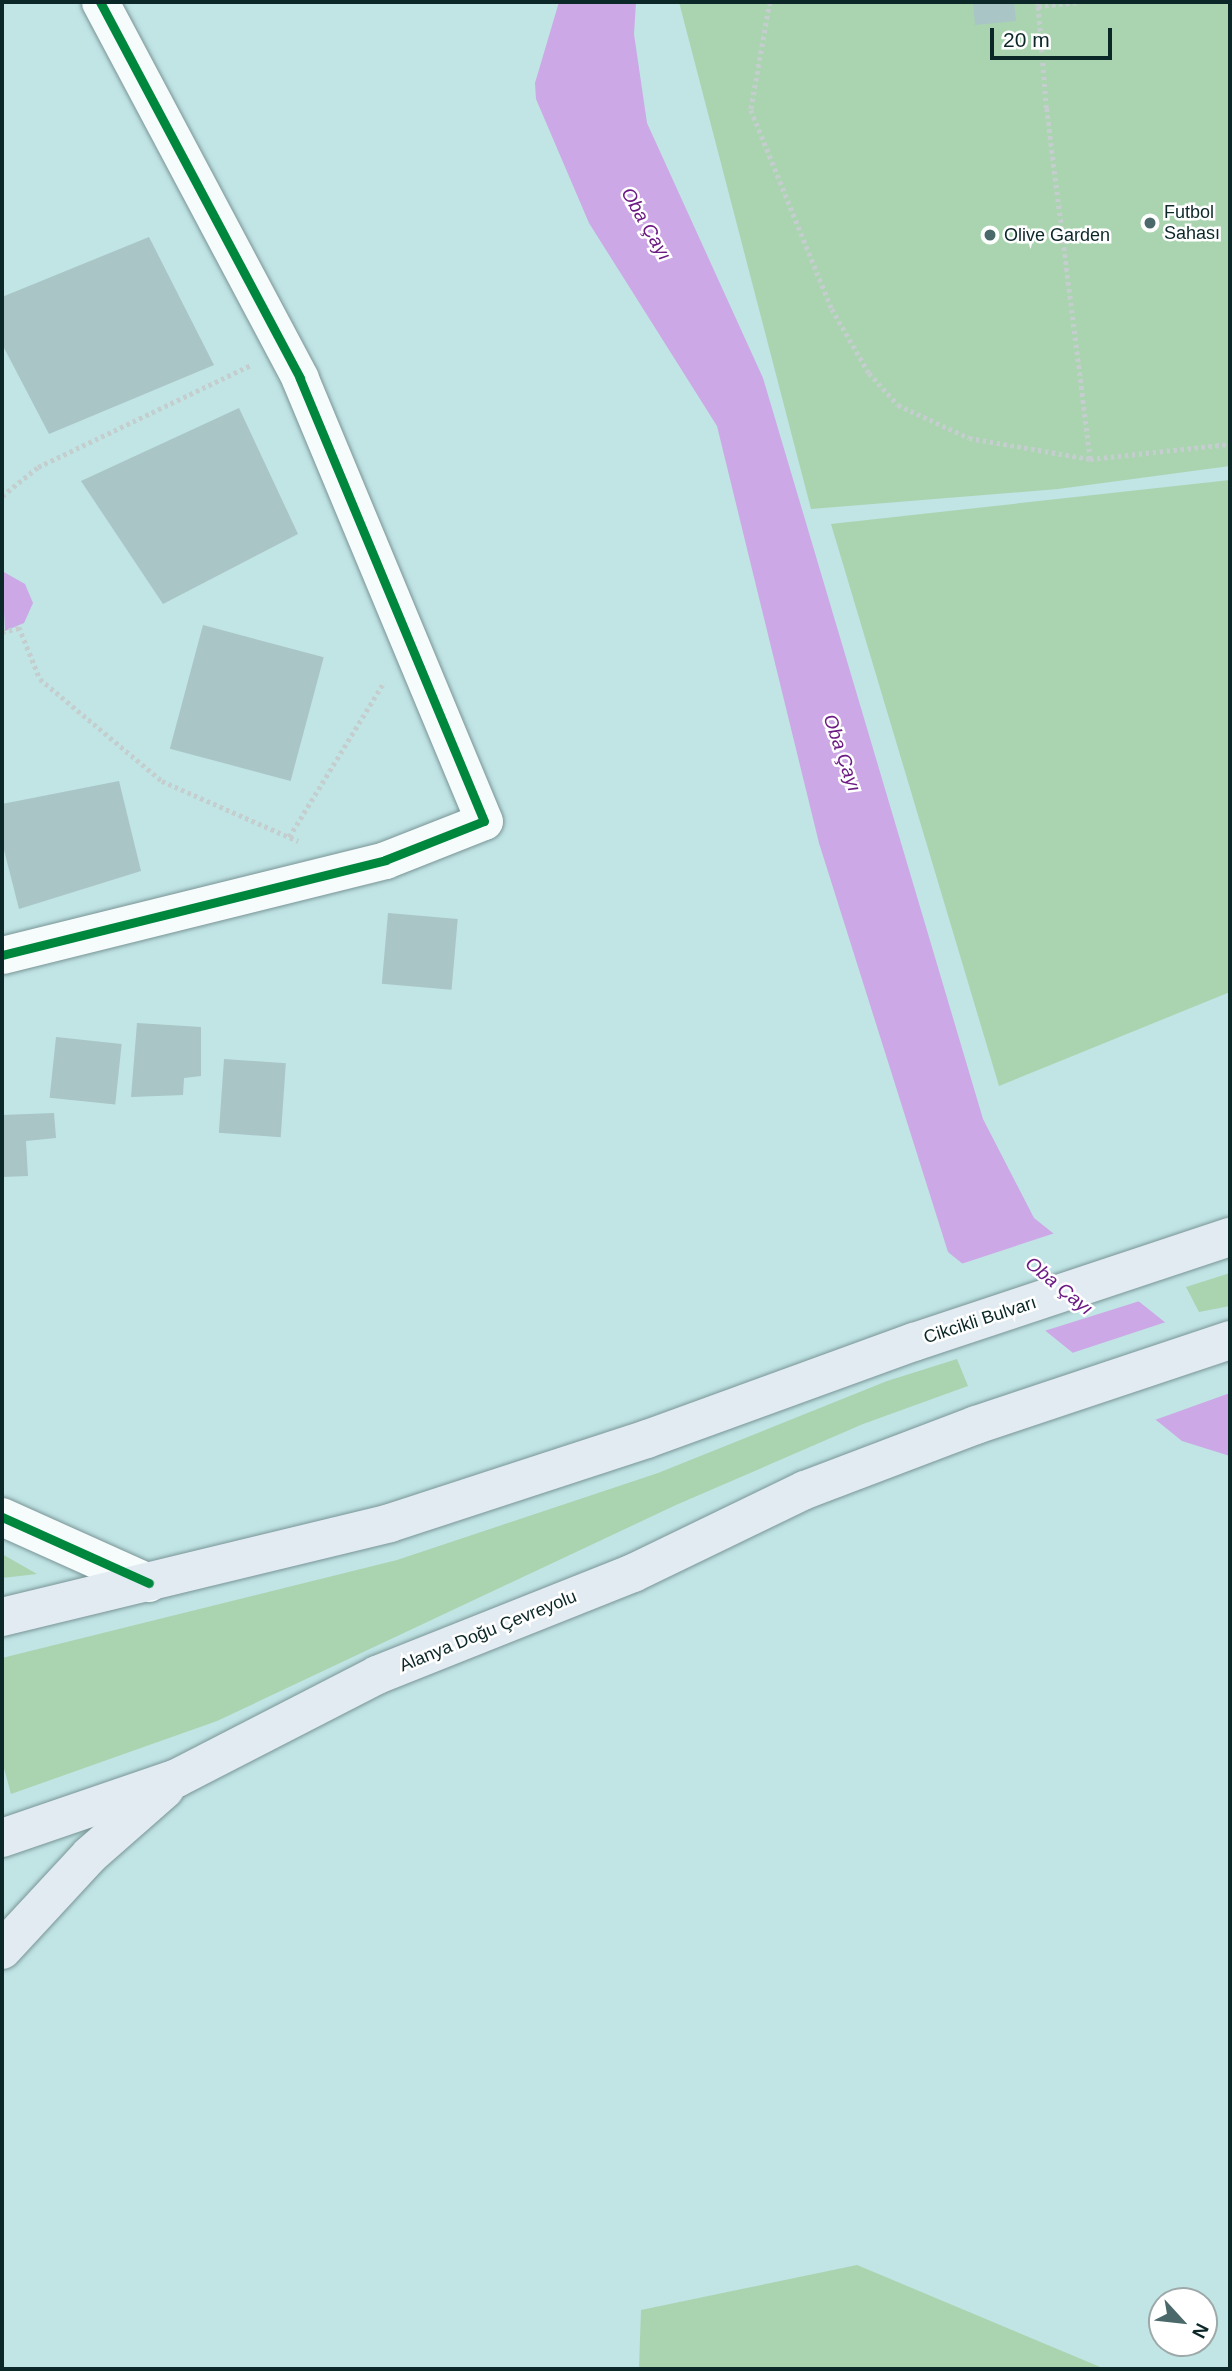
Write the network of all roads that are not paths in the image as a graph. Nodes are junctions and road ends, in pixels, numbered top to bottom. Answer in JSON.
{"nodes":[{"id":1,"x":100,"y":2,"type":"edge"},
{"id":2,"x":2,"y":955,"type":"edge"},
{"id":3,"x":1230,"y":1237,"type":"edge"},
{"id":4,"x":1225,"y":1342,"type":"edge"},
{"id":5,"x":2,"y":1517,"type":"edge"},
{"id":6,"x":149,"y":1583,"type":"junction"},
{"id":7,"x":2,"y":1617,"type":"edge"},
{"id":8,"x":177,"y":1778,"type":"junction"},
{"id":9,"x":2,"y":1838,"type":"edge"},
{"id":10,"x":2,"y":1950,"type":"edge"}],
"edges":[{"from":1,"to":2,"type":"street"},
{"from":3,"to":6,"type":"highway","name":"Cikcikli Bulvarı"},
{"from":4,"to":8,"type":"highway","name":"Alanya Doğu Çevreyolu"},
{"from":5,"to":6,"type":"street"},
{"from":6,"to":7,"type":"highway"},
{"from":8,"to":9,"type":"highway","name":"Alanya Doğu Çevreyolu"},
{"from":8,"to":10,"type":"highway"}]}
